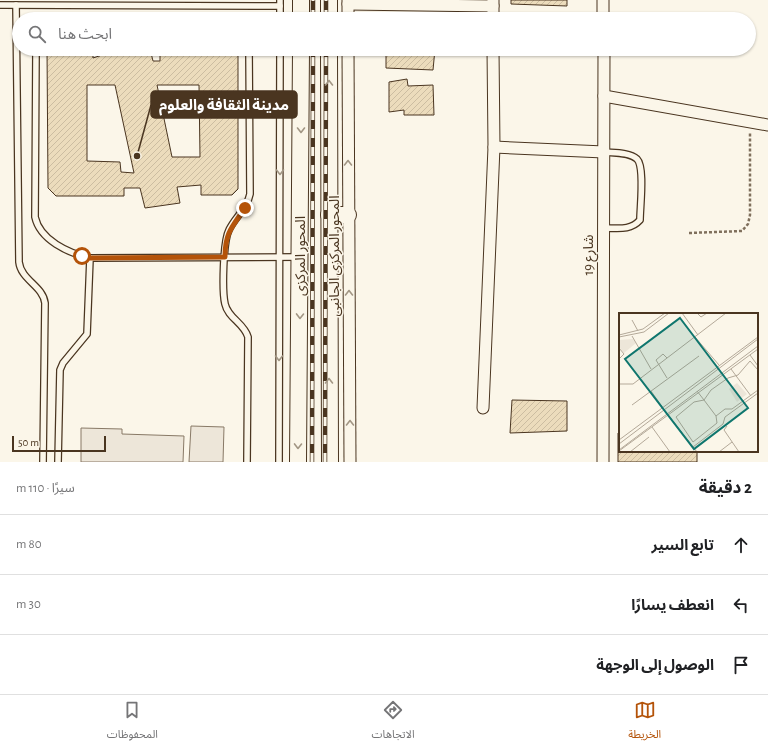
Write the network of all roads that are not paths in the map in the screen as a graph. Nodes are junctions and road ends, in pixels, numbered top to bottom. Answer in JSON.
{"nodes":[{"id":1,"x":301,"y":0,"type":"edge"},
{"id":2,"x":329,"y":0,"type":"edge"},
{"id":3,"x":603,"y":0,"type":"edge"},
{"id":4,"x":348,"y":2,"type":"edge"},
{"id":5,"x":280,"y":3,"type":"edge"},
{"id":6,"x":493,"y":3,"type":"edge"},
{"id":7,"x":16,"y":4,"type":"junction"},
{"id":8,"x":0,"y":5,"type":"edge"},
{"id":9,"x":16,"y":12,"type":"edge"},
{"id":10,"x":301,"y":12,"type":"edge"},
{"id":11,"x":329,"y":12,"type":"edge"},
{"id":12,"x":603,"y":12,"type":"edge"},
{"id":13,"x":17,"y":56,"type":"edge"},
{"id":14,"x":36,"y":56,"type":"edge"},
{"id":15,"x":249,"y":56,"type":"edge"},
{"id":16,"x":280,"y":56,"type":"edge"},
{"id":17,"x":301,"y":56,"type":"edge"},
{"id":18,"x":329,"y":56,"type":"edge"},
{"id":19,"x":348,"y":56,"type":"edge"},
{"id":20,"x":493,"y":56,"type":"edge"},
{"id":21,"x":604,"y":56,"type":"edge"},
{"id":22,"x":604,"y":96,"type":"junction"},
{"id":23,"x":768,"y":125,"type":"edge"},
{"id":24,"x":494,"y":147,"type":"junction"},
{"id":25,"x":604,"y":152,"type":"junction"},
{"id":26,"x":329,"y":215,"type":"junction"},
{"id":27,"x":348,"y":215,"type":"junction"},
{"id":28,"x":603,"y":228,"type":"junction"},
{"id":29,"x":225,"y":257,"type":"junction"},
{"id":30,"x":279,"y":257,"type":"junction"},
{"id":31,"x":300,"y":257,"type":"junction"},
{"id":32,"x":90,"y":258,"type":"junction"},
{"id":33,"x":483,"y":408,"type":"dead end"},
{"id":34,"x":43,"y":462,"type":"edge"},
{"id":35,"x":58,"y":462,"type":"edge"},
{"id":36,"x":247,"y":462,"type":"edge"},
{"id":37,"x":279,"y":462,"type":"edge"},
{"id":38,"x":298,"y":462,"type":"edge"},
{"id":39,"x":330,"y":462,"type":"edge"},
{"id":40,"x":350,"y":462,"type":"edge"},
{"id":41,"x":603,"y":462,"type":"edge"}],
"edges":[{"from":1,"to":10,"type":"main road"},
{"from":2,"to":11,"type":"main road"},
{"from":3,"to":12,"type":"street"},
{"from":4,"to":6,"type":"street"},
{"from":5,"to":7,"type":"lane"},
{"from":7,"to":8,"type":"lane"},
{"from":7,"to":9,"type":"lane"},
{"from":13,"to":34,"type":"lane"},
{"from":14,"to":32,"type":"lane"},
{"from":15,"to":29,"type":"lane"},
{"from":16,"to":30,"type":"lane","one_way":true},
{"from":17,"to":31,"type":"main road","name":"المحور المركزى","one_way":true},
{"from":26,"to":18,"type":"main road","name":"المحور المركزى","one_way":true},
{"from":27,"to":19,"type":"street","name":"المحور المركزى الجانبى","one_way":true},
{"from":20,"to":24,"type":"street"},
{"from":21,"to":22,"type":"street","name":"شارع 19"},
{"from":22,"to":23,"type":"street"},
{"from":22,"to":25,"type":"street","name":"شارع 19"},
{"from":24,"to":25,"type":"street"},
{"from":24,"to":33,"type":"street"},
{"from":25,"to":28,"type":"street","name":"شارع 19"},
{"from":25,"to":28,"type":"lane"},
{"from":26,"to":27,"type":"main road"},
{"from":39,"to":26,"type":"main road","name":"المحور المركزى","one_way":true},
{"from":40,"to":27,"type":"street","name":"المحور المركزى الجانبى","one_way":true},
{"from":28,"to":41,"type":"street","name":"شارع 19"},
{"from":29,"to":30,"type":"lane"},
{"from":29,"to":32,"type":"lane"},
{"from":29,"to":36,"type":"lane"},
{"from":30,"to":31,"type":"lane"},
{"from":30,"to":37,"type":"lane","one_way":true},
{"from":31,"to":38,"type":"main road","name":"المحور المركزى","one_way":true},
{"from":32,"to":35,"type":"lane"}]}
